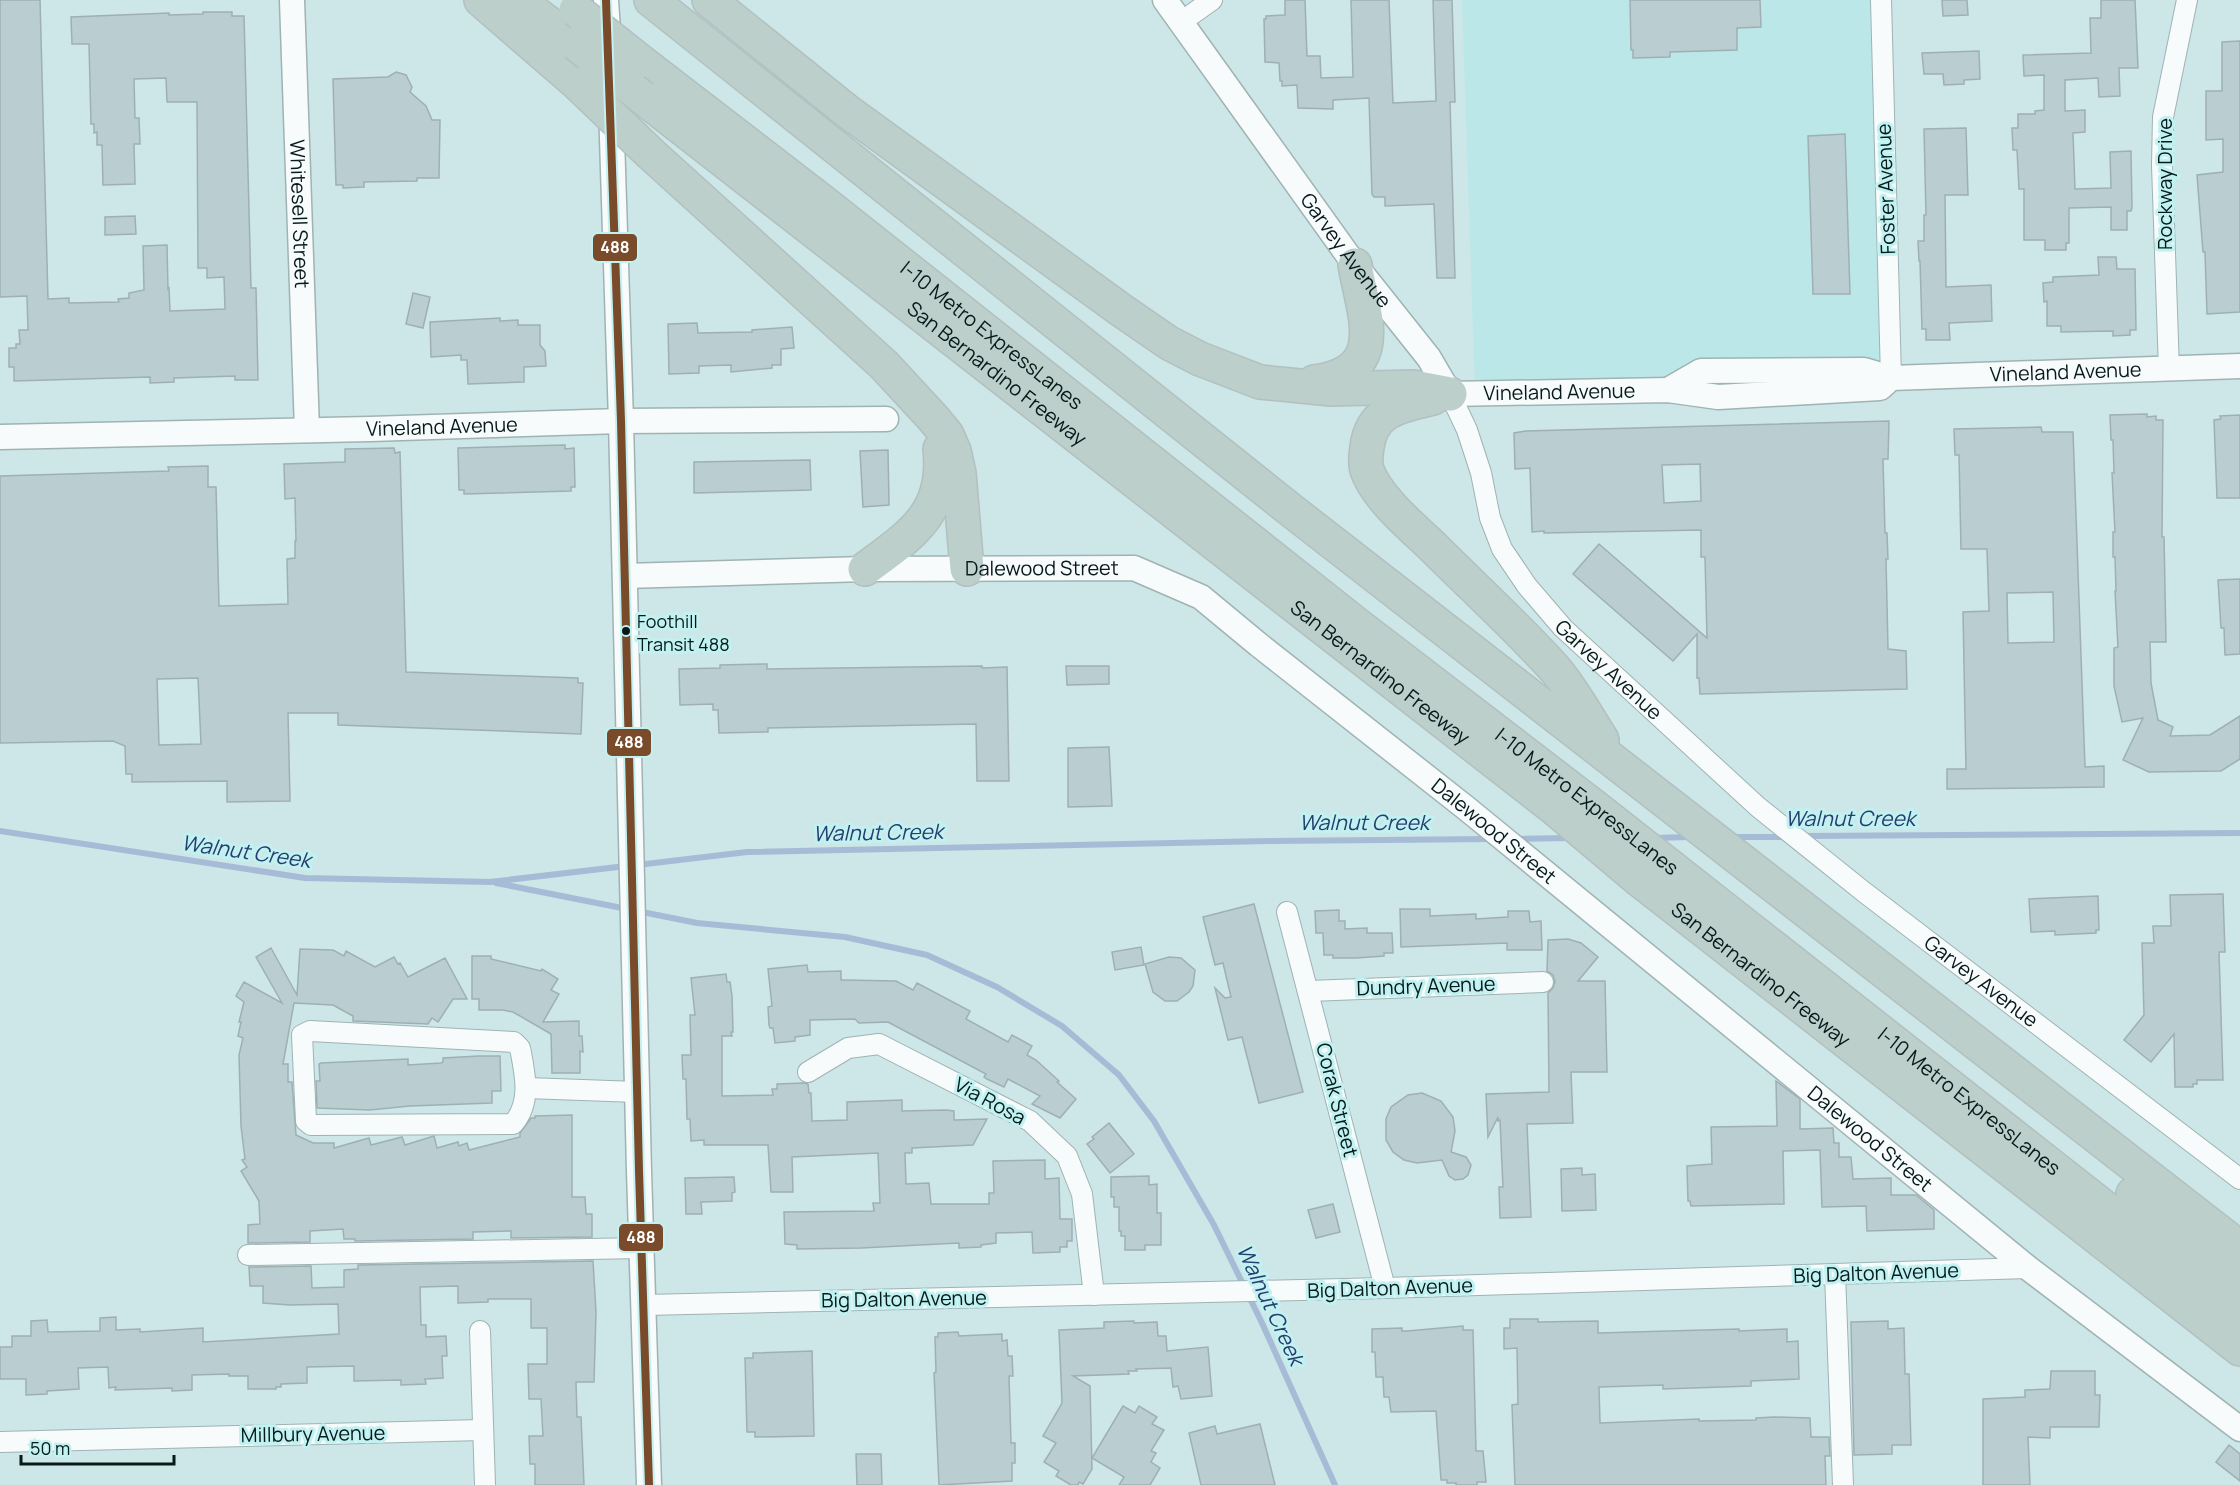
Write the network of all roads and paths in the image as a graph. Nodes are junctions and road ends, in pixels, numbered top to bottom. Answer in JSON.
{"nodes":[{"id":1,"x":292,"y":0,"type":"edge"},
{"id":2,"x":481,"y":0,"type":"edge"},
{"id":3,"x":518,"y":0,"type":"edge"},
{"id":4,"x":606,"y":0,"type":"edge"},
{"id":5,"x":651,"y":0,"type":"edge"},
{"id":6,"x":709,"y":0,"type":"edge"},
{"id":7,"x":1165,"y":0,"type":"edge"},
{"id":8,"x":1212,"y":0,"type":"edge"},
{"id":9,"x":1881,"y":0,"type":"edge"},
{"id":10,"x":2187,"y":0,"type":"edge"},
{"id":11,"x":569,"y":5,"type":"edge"},
{"id":12,"x":1181,"y":22,"type":"junction"},
{"id":13,"x":1355,"y":265,"type":"junction"},
{"id":14,"x":2240,"y":366,"type":"edge"},
{"id":15,"x":2169,"y":370,"type":"junction"},
{"id":16,"x":1891,"y":378,"type":"junction"},
{"id":17,"x":1291,"y":385,"type":"junction"},
{"id":18,"x":1449,"y":394,"type":"junction"},
{"id":19,"x":886,"y":418,"type":"dead end"},
{"id":20,"x":933,"y":418,"type":"junction"},
{"id":21,"x":621,"y":421,"type":"junction"},
{"id":22,"x":307,"y":430,"type":"junction"},
{"id":23,"x":0,"y":437,"type":"edge"},
{"id":24,"x":865,"y":569,"type":"junction"},
{"id":25,"x":967,"y":569,"type":"junction"},
{"id":26,"x":625,"y":576,"type":"junction"},
{"id":27,"x":1512,"y":682,"type":"junction"},
{"id":28,"x":1614,"y":759,"type":"junction"},
{"id":29,"x":1287,"y":912,"type":"dead end"},
{"id":30,"x":1543,"y":982,"type":"dead end"},
{"id":31,"x":1309,"y":991,"type":"junction"},
{"id":32,"x":808,"y":1072,"type":"dead end"},
{"id":33,"x":527,"y":1088,"type":"junction"},
{"id":34,"x":637,"y":1092,"type":"junction"},
{"id":35,"x":2240,"y":1179,"type":"edge"},
{"id":36,"x":642,"y":1248,"type":"junction"},
{"id":37,"x":2240,"y":1248,"type":"edge"},
{"id":38,"x":248,"y":1255,"type":"dead end"},
{"id":39,"x":2028,"y":1268,"type":"junction"},
{"id":40,"x":1835,"y":1274,"type":"junction"},
{"id":41,"x":2240,"y":1277,"type":"edge"},
{"id":42,"x":1385,"y":1288,"type":"junction"},
{"id":43,"x":1094,"y":1295,"type":"junction"},
{"id":44,"x":645,"y":1305,"type":"junction"},
{"id":45,"x":2240,"y":1314,"type":"edge"},
{"id":46,"x":480,"y":1331,"type":"dead end"},
{"id":47,"x":2240,"y":1349,"type":"edge"},
{"id":48,"x":2240,"y":1429,"type":"edge"},
{"id":49,"x":482,"y":1430,"type":"junction"},
{"id":50,"x":0,"y":1442,"type":"edge"},
{"id":51,"x":485,"y":1485,"type":"edge"},
{"id":52,"x":649,"y":1485,"type":"edge"},
{"id":53,"x":1843,"y":1485,"type":"edge"}],
"edges":[{"from":1,"to":22,"type":"street","name":"Whitesell Street"},
{"from":2,"to":20,"type":"highway","bridge":true},
{"from":3,"to":47,"type":"highway","name":"San Bernardino Freeway","bridge":true},
{"from":4,"to":21,"type":"street"},
{"from":5,"to":27,"type":"highway"},
{"from":6,"to":17,"type":"highway"},
{"from":7,"to":12,"type":"street","name":"Garvey Avenue"},
{"from":8,"to":12,"type":"street"},
{"from":9,"to":16,"type":"street","name":"Foster Avenue"},
{"from":10,"to":15,"type":"street","name":"Rockway Drive"},
{"from":11,"to":45,"type":"highway","name":"I-10 Metro ExpressLanes","bridge":true},
{"from":12,"to":13,"type":"street","name":"Garvey Avenue"},
{"from":13,"to":17,"type":"highway"},
{"from":13,"to":18,"type":"street","name":"Garvey Avenue"},
{"from":14,"to":15,"type":"street","name":"Vineland Avenue"},
{"from":15,"to":16,"type":"street","name":"Vineland Avenue"},
{"from":16,"to":18,"type":"street","name":"Vineland Avenue"},
{"from":17,"to":18,"type":"highway"},
{"from":18,"to":28,"type":"highway"},
{"from":18,"to":35,"type":"street","name":"Garvey Avenue"},
{"from":19,"to":21,"type":"street","name":"Vineland Avenue"},
{"from":20,"to":24,"type":"highway"},
{"from":20,"to":25,"type":"highway"},
{"from":21,"to":22,"type":"street","name":"Vineland Avenue"},
{"from":21,"to":26,"type":"street"},
{"from":22,"to":23,"type":"street","name":"Vineland Avenue"},
{"from":24,"to":25,"type":"street","name":"Dalewood Street"},
{"from":24,"to":26,"type":"street","name":"Dalewood Street"},
{"from":25,"to":39,"type":"street","name":"Dalewood Street"},
{"from":26,"to":34,"type":"street"},
{"from":27,"to":28,"type":"highway"},
{"from":27,"to":41,"type":"highway","name":"I-10 Metro ExpressLanes"},
{"from":28,"to":37,"type":"highway"},
{"from":29,"to":31,"type":"street","name":"Corak Street"},
{"from":30,"to":31,"type":"street","name":"Dundry Avenue"},
{"from":31,"to":42,"type":"street","name":"Corak Street"},
{"from":32,"to":43,"type":"street","name":"Via Rosa"},
{"from":33,"to":33,"type":"street"},
{"from":33,"to":34,"type":"street"},
{"from":34,"to":36,"type":"street"},
{"from":36,"to":38,"type":"street"},
{"from":36,"to":44,"type":"street"},
{"from":39,"to":40,"type":"street","name":"Big Dalton Avenue"},
{"from":39,"to":48,"type":"street","name":"Dalewood Street"},
{"from":40,"to":42,"type":"street","name":"Big Dalton Avenue"},
{"from":40,"to":53,"type":"street"},
{"from":42,"to":43,"type":"street","name":"Big Dalton Avenue"},
{"from":43,"to":44,"type":"street","name":"Big Dalton Avenue"},
{"from":44,"to":52,"type":"street"},
{"from":46,"to":49,"type":"street"},
{"from":49,"to":50,"type":"street","name":"Millbury Avenue"},
{"from":49,"to":51,"type":"street"}]}
